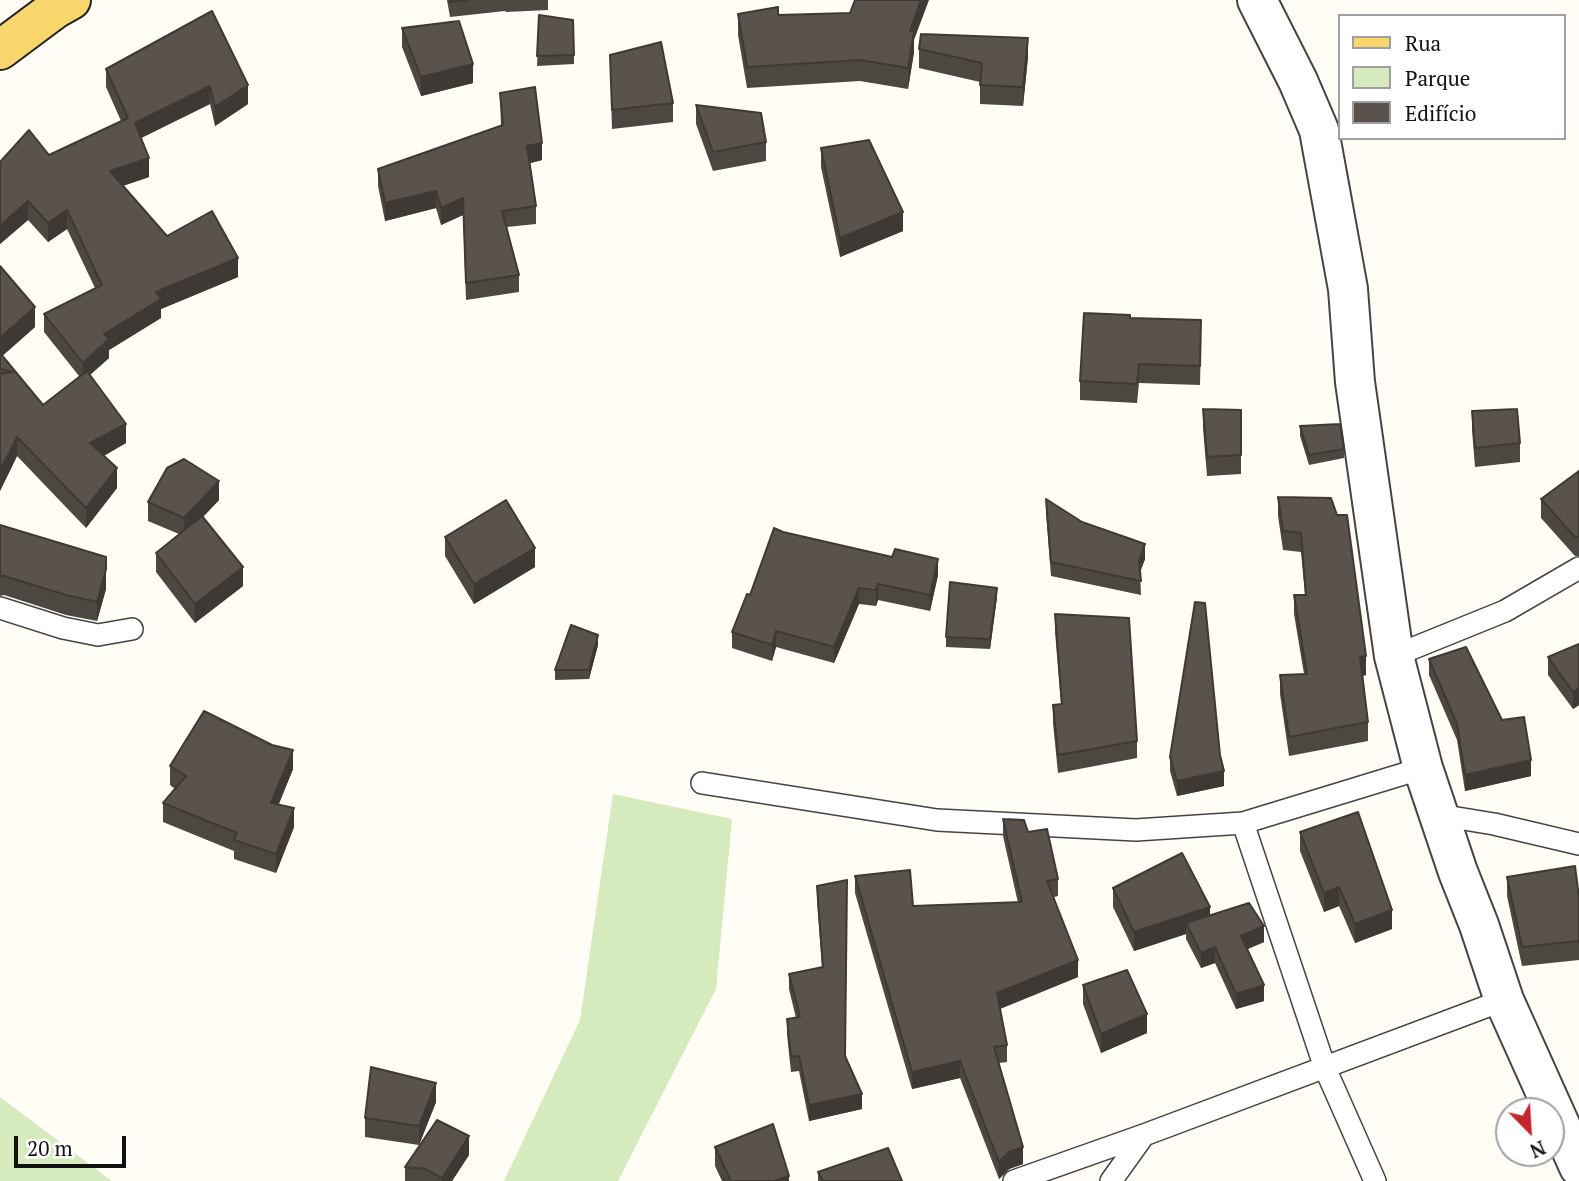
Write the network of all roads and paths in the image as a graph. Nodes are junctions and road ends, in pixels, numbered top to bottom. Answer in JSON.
{"nodes":[{"id":1,"x":71,"y":0,"type":"edge"},
{"id":2,"x":1257,"y":0,"type":"edge"},
{"id":3,"x":0,"y":50,"type":"edge"},
{"id":4,"x":1579,"y":568,"type":"edge"},
{"id":5,"x":0,"y":608,"type":"edge"},
{"id":6,"x":132,"y":629,"type":"dead end"},
{"id":7,"x":1394,"y":656,"type":"junction"},
{"id":8,"x":1423,"y":768,"type":"junction"},
{"id":9,"x":702,"y":783,"type":"dead end"},
{"id":10,"x":1439,"y":815,"type":"junction"},
{"id":11,"x":1243,"y":822,"type":"junction"},
{"id":12,"x":1579,"y":844,"type":"edge"},
{"id":13,"x":1504,"y":1000,"type":"junction"},
{"id":14,"x":1325,"y":1068,"type":"junction"},
{"id":15,"x":1144,"y":1135,"type":"junction"},
{"id":16,"x":1579,"y":1167,"type":"edge"},
{"id":17,"x":1014,"y":1181,"type":"edge"},
{"id":18,"x":1111,"y":1181,"type":"edge"},
{"id":19,"x":1375,"y":1181,"type":"edge"}],
"edges":[{"from":1,"to":3,"type":"main road"},
{"from":2,"to":7,"type":"street"},
{"from":4,"to":7,"type":"lane"},
{"from":5,"to":6,"type":"lane"},
{"from":7,"to":8,"type":"street"},
{"from":8,"to":10,"type":"street"},
{"from":8,"to":11,"type":"lane"},
{"from":9,"to":11,"type":"lane"},
{"from":10,"to":12,"type":"lane"},
{"from":10,"to":13,"type":"street"},
{"from":11,"to":14,"type":"lane"},
{"from":13,"to":14,"type":"lane"},
{"from":13,"to":16,"type":"street"},
{"from":14,"to":15,"type":"lane"},
{"from":14,"to":19,"type":"lane"},
{"from":15,"to":17,"type":"lane"},
{"from":15,"to":18,"type":"lane"}]}
